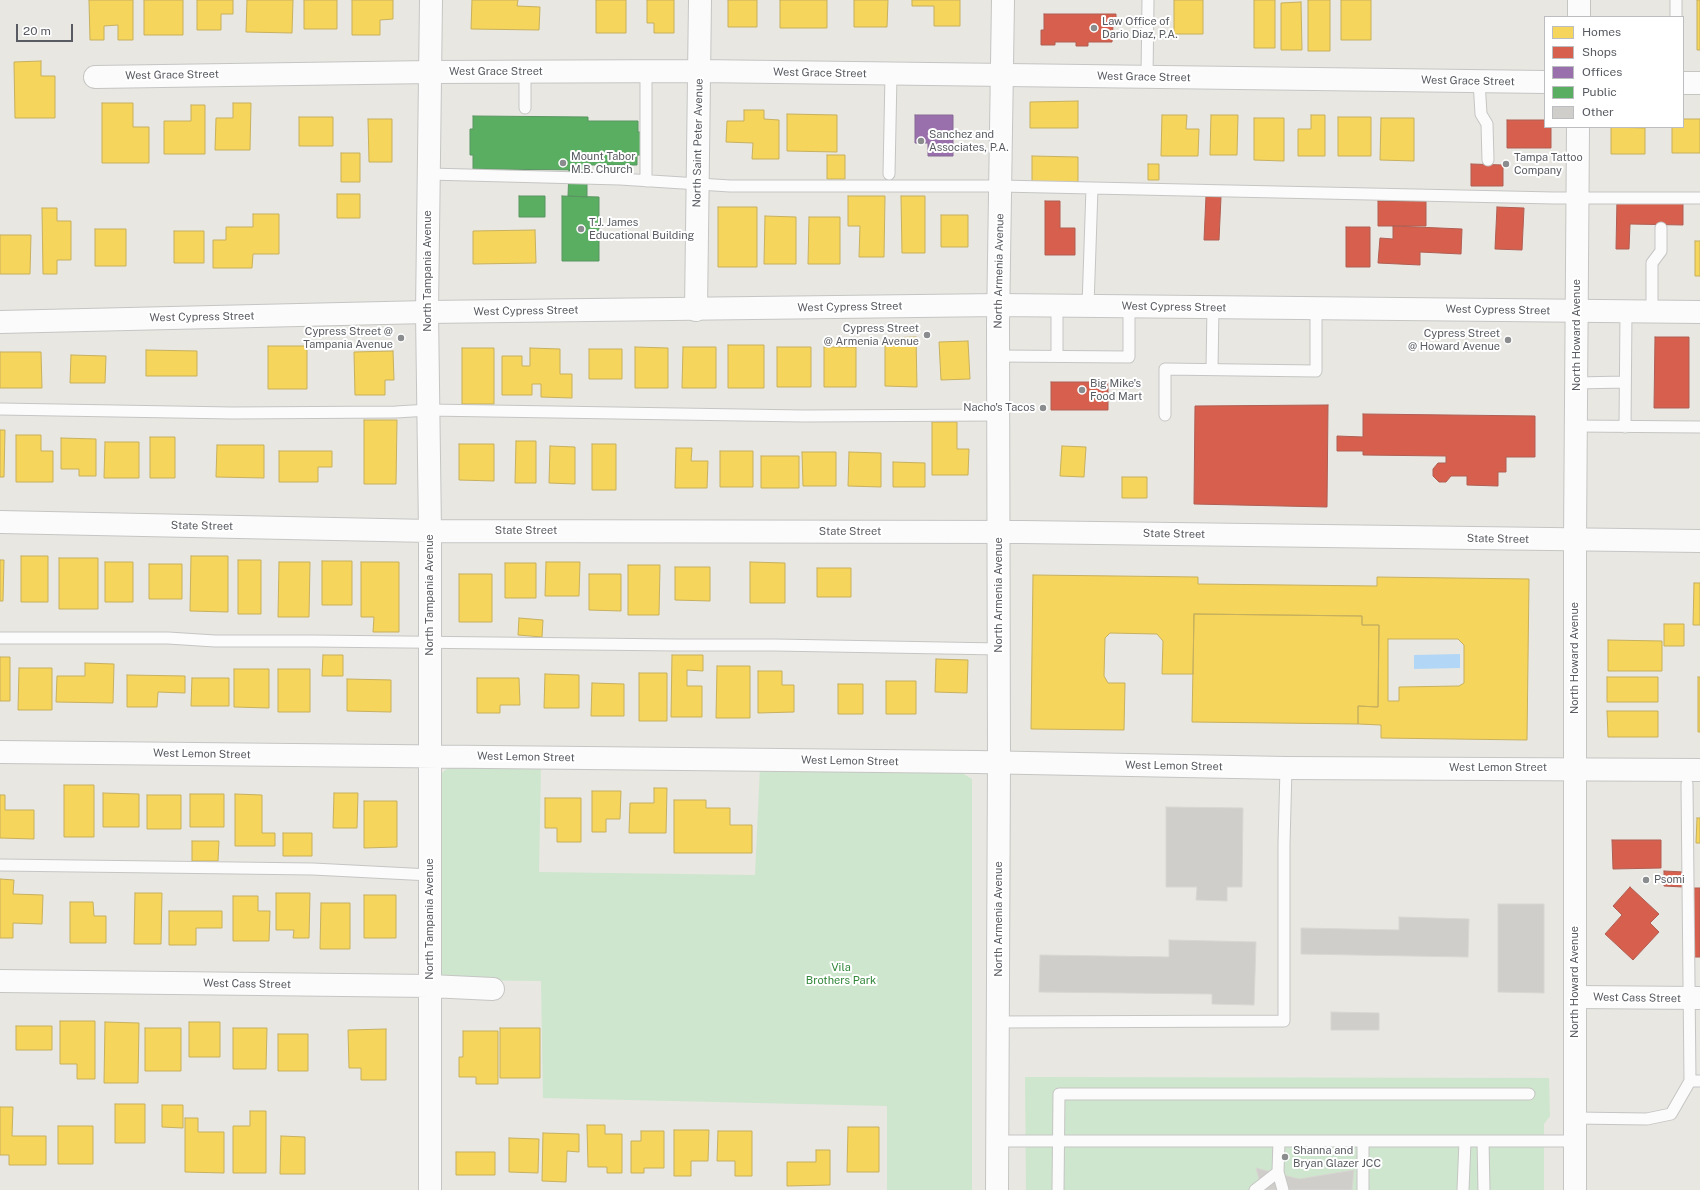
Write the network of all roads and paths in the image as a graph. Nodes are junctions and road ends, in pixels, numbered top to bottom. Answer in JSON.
{"nodes":[{"id":1,"x":431,"y":0,"type":"edge"},
{"id":2,"x":700,"y":0,"type":"edge"},
{"id":3,"x":1003,"y":0,"type":"edge"},
{"id":4,"x":1148,"y":0,"type":"edge"},
{"id":5,"x":1579,"y":0,"type":"edge"},
{"id":6,"x":1676,"y":0,"type":"edge"},
{"id":7,"x":1579,"y":16,"type":"edge"},
{"id":8,"x":1676,"y":16,"type":"edge"},
{"id":9,"x":699,"y":71,"type":"junction"},
{"id":10,"x":431,"y":72,"type":"junction"},
{"id":11,"x":525,"y":72,"type":"junction"},
{"id":12,"x":646,"y":72,"type":"junction"},
{"id":13,"x":891,"y":75,"type":"junction"},
{"id":14,"x":1002,"y":75,"type":"junction"},
{"id":15,"x":95,"y":76,"type":"dead end"},
{"id":16,"x":1146,"y":76,"type":"junction"},
{"id":17,"x":1479,"y":81,"type":"junction"},
{"id":18,"x":1544,"y":82,"type":"edge"},
{"id":19,"x":1684,"y":82,"type":"edge"},
{"id":20,"x":1700,"y":83,"type":"edge"},
{"id":21,"x":525,"y":108,"type":"dead end"},
{"id":22,"x":1578,"y":128,"type":"edge"},
{"id":23,"x":1488,"y":160,"type":"dead end"},
{"id":24,"x":429,"y":174,"type":"junction"},
{"id":25,"x":889,"y":174,"type":"dead end"},
{"id":26,"x":646,"y":182,"type":"junction"},
{"id":27,"x":698,"y":183,"type":"junction"},
{"id":28,"x":1000,"y":186,"type":"junction"},
{"id":29,"x":1092,"y":188,"type":"junction"},
{"id":30,"x":1577,"y":198,"type":"junction"},
{"id":31,"x":1700,"y":198,"type":"edge"},
{"id":32,"x":1660,"y":228,"type":"dead end"},
{"id":33,"x":999,"y":305,"type":"junction"},
{"id":34,"x":1057,"y":306,"type":"junction"},
{"id":35,"x":1088,"y":306,"type":"junction"},
{"id":36,"x":1129,"y":306,"type":"junction"},
{"id":37,"x":1213,"y":307,"type":"junction"},
{"id":38,"x":1316,"y":308,"type":"junction"},
{"id":39,"x":696,"y":310,"type":"junction"},
{"id":40,"x":1576,"y":311,"type":"junction"},
{"id":41,"x":1626,"y":311,"type":"junction"},
{"id":42,"x":1652,"y":311,"type":"junction"},
{"id":43,"x":427,"y":312,"type":"junction"},
{"id":44,"x":1700,"y":312,"type":"edge"},
{"id":45,"x":0,"y":322,"type":"edge"},
{"id":46,"x":998,"y":356,"type":"junction"},
{"id":47,"x":1057,"y":356,"type":"junction"},
{"id":48,"x":1212,"y":369,"type":"junction"},
{"id":49,"x":1576,"y":382,"type":"junction"},
{"id":50,"x":1625,"y":382,"type":"junction"},
{"id":51,"x":0,"y":409,"type":"edge"},
{"id":52,"x":429,"y":410,"type":"junction"},
{"id":53,"x":998,"y":415,"type":"junction"},
{"id":54,"x":1165,"y":415,"type":"dead end"},
{"id":55,"x":1576,"y":426,"type":"junction"},
{"id":56,"x":1625,"y":427,"type":"junction"},
{"id":57,"x":1700,"y":427,"type":"edge"},
{"id":58,"x":0,"y":522,"type":"edge"},
{"id":59,"x":430,"y":531,"type":"junction"},
{"id":60,"x":998,"y":532,"type":"junction"},
{"id":61,"x":1575,"y":540,"type":"junction"},
{"id":62,"x":1700,"y":541,"type":"edge"},
{"id":63,"x":0,"y":638,"type":"edge"},
{"id":64,"x":430,"y":642,"type":"junction"},
{"id":65,"x":999,"y":649,"type":"junction"},
{"id":66,"x":0,"y":752,"type":"edge"},
{"id":67,"x":430,"y":756,"type":"junction"},
{"id":68,"x":999,"y":762,"type":"junction"},
{"id":69,"x":1286,"y":768,"type":"junction"},
{"id":70,"x":1575,"y":768,"type":"junction"},
{"id":71,"x":1694,"y":777,"type":"edge"},
{"id":72,"x":0,"y":865,"type":"edge"},
{"id":73,"x":430,"y":875,"type":"junction"},
{"id":74,"x":0,"y":980,"type":"edge"},
{"id":75,"x":430,"y":986,"type":"junction"},
{"id":76,"x":493,"y":989,"type":"dead end"},
{"id":77,"x":1575,"y":997,"type":"junction"},
{"id":78,"x":1695,"y":998,"type":"edge"},
{"id":79,"x":998,"y":1022,"type":"junction"},
{"id":80,"x":1695,"y":1081,"type":"edge"},
{"id":81,"x":1529,"y":1094,"type":"dead end"},
{"id":82,"x":1575,"y":1118,"type":"junction"},
{"id":83,"x":1059,"y":1140,"type":"junction"},
{"id":84,"x":1279,"y":1140,"type":"junction"},
{"id":85,"x":1364,"y":1140,"type":"junction"},
{"id":86,"x":1465,"y":1140,"type":"junction"},
{"id":87,"x":1483,"y":1140,"type":"junction"},
{"id":88,"x":1575,"y":1140,"type":"junction"},
{"id":89,"x":998,"y":1141,"type":"junction"},
{"id":90,"x":1278,"y":1172,"type":"junction"},
{"id":91,"x":430,"y":1190,"type":"edge"},
{"id":92,"x":997,"y":1190,"type":"edge"},
{"id":93,"x":1058,"y":1190,"type":"edge"},
{"id":94,"x":1255,"y":1190,"type":"edge"},
{"id":95,"x":1283,"y":1190,"type":"edge"},
{"id":96,"x":1363,"y":1190,"type":"edge"},
{"id":97,"x":1463,"y":1190,"type":"edge"},
{"id":98,"x":1484,"y":1190,"type":"edge"},
{"id":99,"x":1575,"y":1190,"type":"edge"}],
"edges":[{"from":1,"to":10,"type":"street","name":"North Tampania Avenue"},
{"from":2,"to":9,"type":"street","name":"North Saint Peter Avenue"},
{"from":3,"to":14,"type":"street","name":"North Armenia Avenue"},
{"from":4,"to":16,"type":"lane"},
{"from":5,"to":7,"type":"street"},
{"from":6,"to":8,"type":"lane"},
{"from":9,"to":12,"type":"street","name":"West Grace Street"},
{"from":9,"to":13,"type":"street","name":"West Grace Street"},
{"from":9,"to":27,"type":"street","name":"North Saint Peter Avenue"},
{"from":10,"to":11,"type":"street","name":"West Grace Street"},
{"from":10,"to":15,"type":"street","name":"West Grace Street"},
{"from":10,"to":24,"type":"street","name":"North Tampania Avenue"},
{"from":11,"to":12,"type":"street","name":"West Grace Street"},
{"from":11,"to":21,"type":"lane"},
{"from":12,"to":26,"type":"lane"},
{"from":13,"to":14,"type":"street","name":"West Grace Street"},
{"from":13,"to":25,"type":"lane"},
{"from":14,"to":16,"type":"street","name":"West Grace Street"},
{"from":14,"to":28,"type":"street","name":"North Armenia Avenue"},
{"from":16,"to":17,"type":"street","name":"West Grace Street"},
{"from":17,"to":18,"type":"street","name":"West Grace Street"},
{"from":17,"to":23,"type":"lane"},
{"from":19,"to":20,"type":"street"},
{"from":22,"to":30,"type":"street","name":"North Howard Avenue"},
{"from":24,"to":26,"type":"lane"},
{"from":24,"to":43,"type":"street","name":"North Tampania Avenue"},
{"from":26,"to":27,"type":"lane"},
{"from":27,"to":28,"type":"lane"},
{"from":27,"to":39,"type":"street","name":"North Saint Peter Avenue"},
{"from":28,"to":29,"type":"lane"},
{"from":28,"to":33,"type":"street","name":"North Armenia Avenue"},
{"from":29,"to":30,"type":"lane"},
{"from":29,"to":35,"type":"lane"},
{"from":30,"to":31,"type":"lane"},
{"from":30,"to":40,"type":"street","name":"North Howard Avenue"},
{"from":32,"to":42,"type":"lane"},
{"from":33,"to":34,"type":"street","name":"West Cypress Street"},
{"from":33,"to":39,"type":"street","name":"West Cypress Street"},
{"from":33,"to":46,"type":"street","name":"North Armenia Avenue"},
{"from":34,"to":35,"type":"street","name":"West Cypress Street"},
{"from":34,"to":47,"type":"lane"},
{"from":35,"to":36,"type":"street","name":"West Cypress Street"},
{"from":36,"to":37,"type":"street","name":"West Cypress Street"},
{"from":36,"to":47,"type":"lane"},
{"from":37,"to":38,"type":"street","name":"West Cypress Street"},
{"from":37,"to":48,"type":"lane"},
{"from":38,"to":40,"type":"street","name":"West Cypress Street"},
{"from":38,"to":48,"type":"lane"},
{"from":39,"to":43,"type":"street","name":"West Cypress Street"},
{"from":40,"to":41,"type":"street","name":"West Cypress Street"},
{"from":40,"to":49,"type":"street","name":"North Howard Avenue"},
{"from":41,"to":42,"type":"street","name":"West Cypress Street"},
{"from":41,"to":50,"type":"lane"},
{"from":42,"to":44,"type":"street","name":"West Cypress Street"},
{"from":43,"to":45,"type":"street","name":"West Cypress Street"},
{"from":43,"to":52,"type":"street","name":"North Tampania Avenue"},
{"from":46,"to":47,"type":"lane"},
{"from":46,"to":53,"type":"street","name":"North Armenia Avenue"},
{"from":48,"to":54,"type":"lane"},
{"from":49,"to":50,"type":"lane"},
{"from":49,"to":55,"type":"street","name":"North Howard Avenue"},
{"from":50,"to":56,"type":"lane"},
{"from":51,"to":52,"type":"lane"},
{"from":52,"to":53,"type":"lane"},
{"from":52,"to":59,"type":"street","name":"North Tampania Avenue"},
{"from":53,"to":60,"type":"street","name":"North Armenia Avenue"},
{"from":55,"to":56,"type":"lane"},
{"from":55,"to":61,"type":"street","name":"North Howard Avenue"},
{"from":56,"to":57,"type":"lane"},
{"from":58,"to":59,"type":"street","name":"State Street"},
{"from":59,"to":60,"type":"street","name":"State Street"},
{"from":59,"to":64,"type":"street","name":"North Tampania Avenue"},
{"from":60,"to":61,"type":"street","name":"State Street"},
{"from":60,"to":65,"type":"street","name":"North Armenia Avenue"},
{"from":61,"to":62,"type":"street","name":"State Street"},
{"from":61,"to":70,"type":"street","name":"North Howard Avenue"},
{"from":63,"to":64,"type":"lane"},
{"from":64,"to":65,"type":"lane"},
{"from":64,"to":67,"type":"street","name":"North Tampania Avenue"},
{"from":65,"to":68,"type":"street","name":"North Armenia Avenue"},
{"from":66,"to":67,"type":"street","name":"West Lemon Street"},
{"from":67,"to":68,"type":"street","name":"West Lemon Street"},
{"from":67,"to":73,"type":"street","name":"North Tampania Avenue"},
{"from":68,"to":69,"type":"street","name":"West Lemon Street"},
{"from":68,"to":79,"type":"street","name":"North Armenia Avenue"},
{"from":69,"to":70,"type":"street","name":"West Lemon Street"},
{"from":69,"to":79,"type":"lane"},
{"from":70,"to":71,"type":"street","name":"West Lemon Street"},
{"from":70,"to":77,"type":"street","name":"North Howard Avenue"},
{"from":71,"to":78,"type":"lane"},
{"from":72,"to":73,"type":"lane"},
{"from":73,"to":75,"type":"street","name":"North Tampania Avenue"},
{"from":74,"to":75,"type":"street","name":"West Cass Street"},
{"from":75,"to":76,"type":"street","name":"West Cass Street"},
{"from":75,"to":91,"type":"street","name":"North Tampania Avenue"},
{"from":77,"to":78,"type":"street","name":"West Cass Street"},
{"from":77,"to":82,"type":"street","name":"North Howard Avenue"},
{"from":78,"to":80,"type":"lane"},
{"from":79,"to":89,"type":"street","name":"North Armenia Avenue"},
{"from":80,"to":82,"type":"lane"},
{"from":81,"to":83,"type":"lane"},
{"from":82,"to":88,"type":"street","name":"North Howard Avenue"},
{"from":83,"to":84,"type":"lane"},
{"from":83,"to":89,"type":"lane"},
{"from":83,"to":93,"type":"lane"},
{"from":84,"to":85,"type":"lane"},
{"from":84,"to":90,"type":"lane"},
{"from":85,"to":86,"type":"lane"},
{"from":85,"to":96,"type":"lane"},
{"from":86,"to":87,"type":"lane"},
{"from":86,"to":97,"type":"lane"},
{"from":87,"to":88,"type":"lane"},
{"from":87,"to":98,"type":"lane"},
{"from":88,"to":99,"type":"street","name":"North Howard Avenue"},
{"from":89,"to":92,"type":"street","name":"North Armenia Avenue"},
{"from":90,"to":94,"type":"lane"},
{"from":90,"to":95,"type":"lane"}]}
